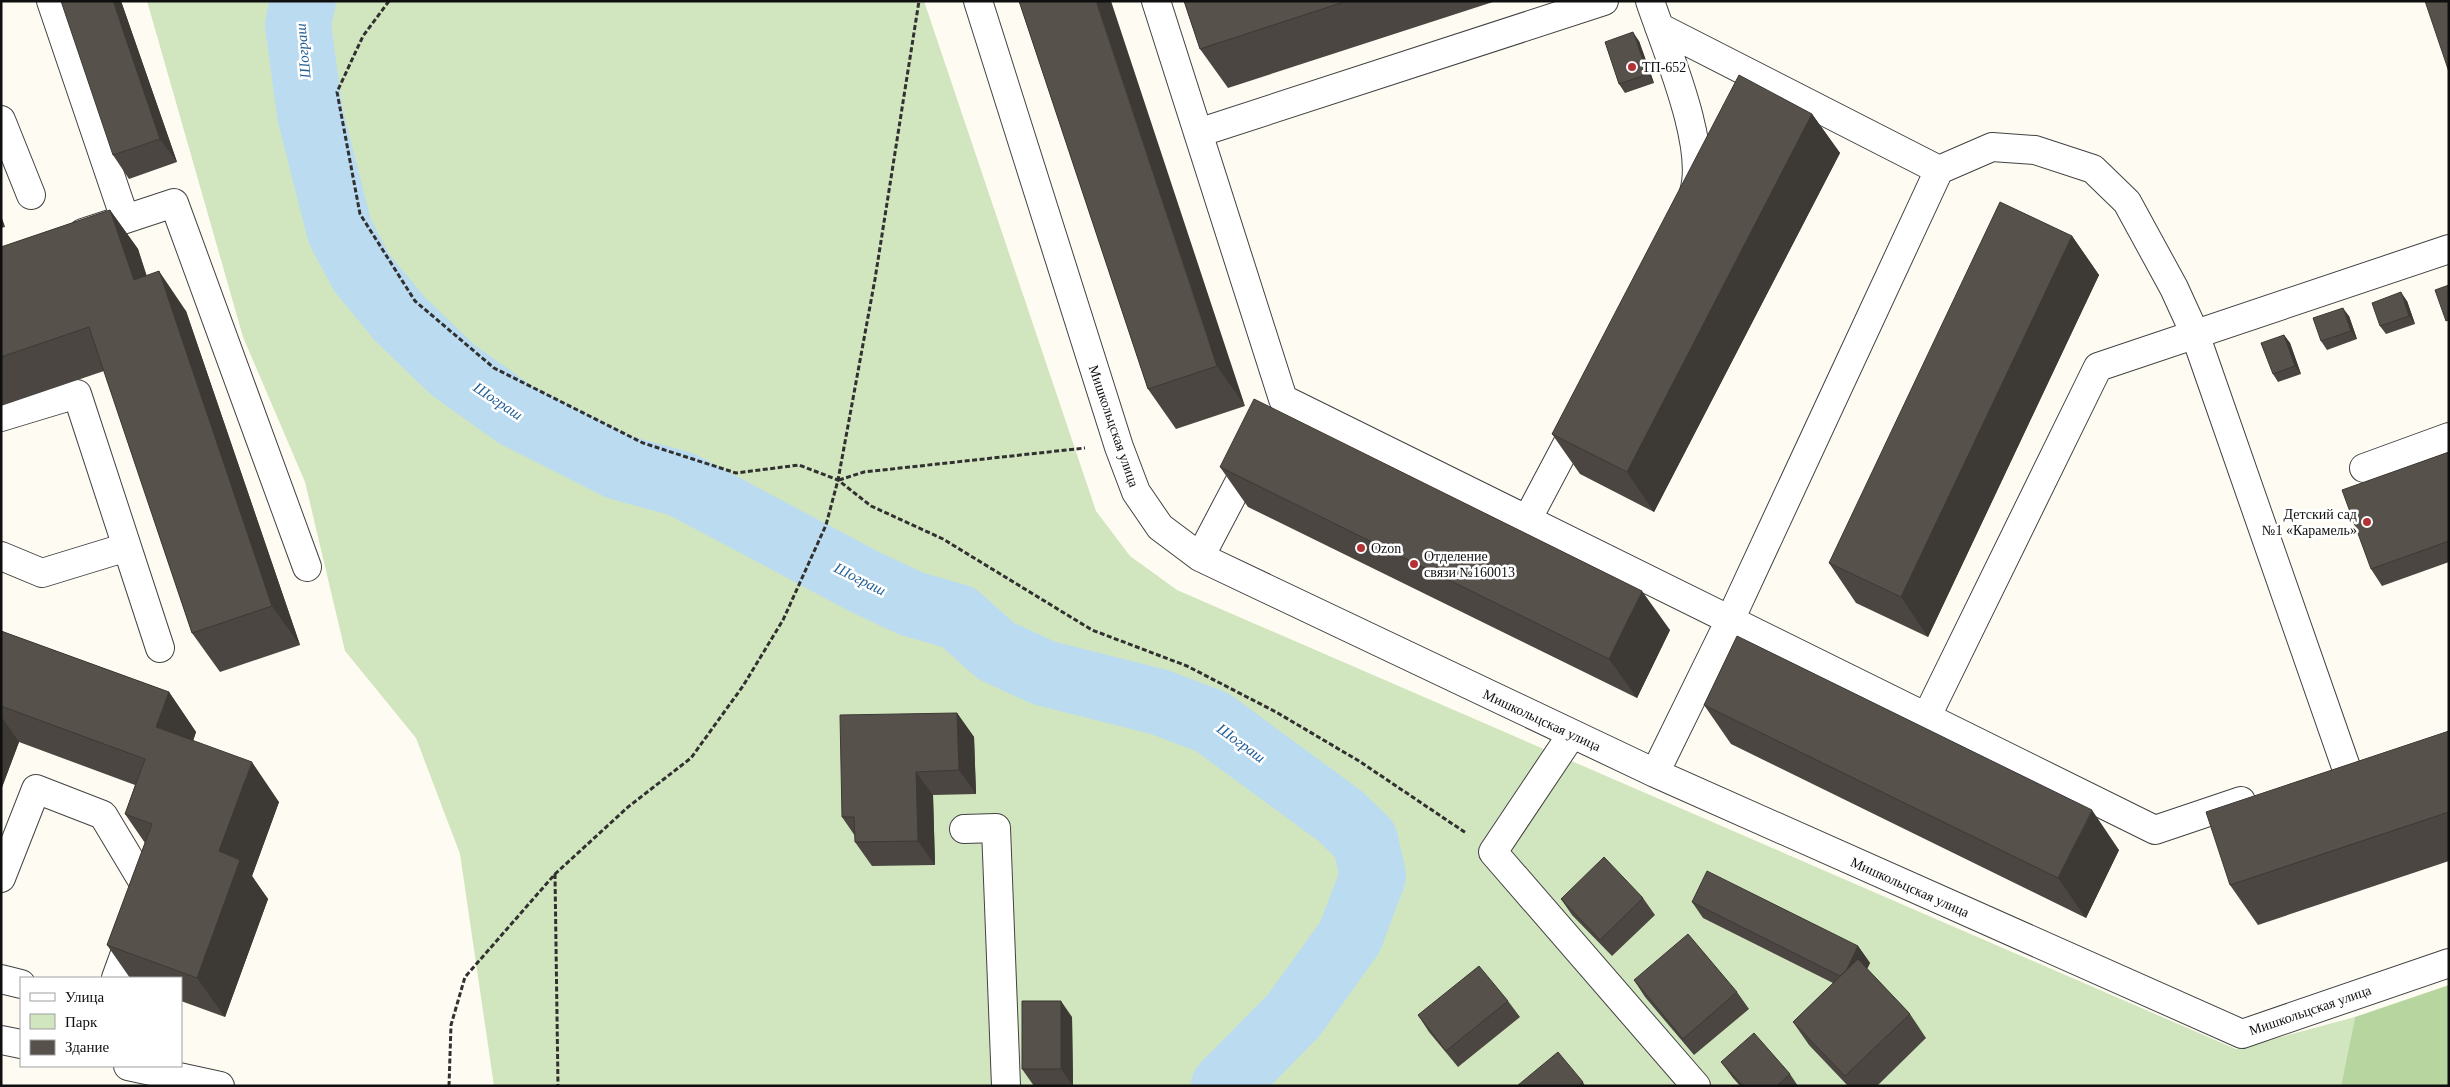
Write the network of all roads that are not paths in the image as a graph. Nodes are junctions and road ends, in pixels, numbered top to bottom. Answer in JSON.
{"nodes":[{"id":1,"x":51,"y":1,"type":"edge"},
{"id":2,"x":978,"y":1,"type":"edge"},
{"id":3,"x":1156,"y":1,"type":"edge"},
{"id":4,"x":1604,"y":1,"type":"edge"},
{"id":5,"x":1650,"y":1,"type":"edge"},
{"id":6,"x":1659,"y":28,"type":"junction"},
{"id":7,"x":1,"y":120,"type":"edge"},
{"id":8,"x":1198,"y":133,"type":"junction"},
{"id":9,"x":1940,"y":170,"type":"junction"},
{"id":10,"x":31,"y":195,"type":"dead end"},
{"id":11,"x":125,"y":219,"type":"junction"},
{"id":12,"x":1687,"y":219,"type":"edge"},
{"id":13,"x":63,"y":239,"type":"edge"},
{"id":14,"x":2449,"y":249,"type":"edge"},
{"id":15,"x":2195,"y":334,"type":"junction"},
{"id":16,"x":1283,"y":399,"type":"junction"},
{"id":17,"x":1591,"y":399,"type":"edge"},
{"id":18,"x":1,"y":417,"type":"edge"},
{"id":19,"x":2449,"y":437,"type":"edge"},
{"id":20,"x":2364,"y":468,"type":"dead end"},
{"id":21,"x":1527,"y":520,"type":"junction"},
{"id":22,"x":127,"y":547,"type":"junction"},
{"id":23,"x":1,"y":556,"type":"edge"},
{"id":24,"x":1200,"y":557,"type":"junction"},
{"id":25,"x":307,"y":567,"type":"dead end"},
{"id":26,"x":1730,"y":620,"type":"junction"},
{"id":27,"x":160,"y":648,"type":"dead end"},
{"id":28,"x":1926,"y":718,"type":"junction"},
{"id":29,"x":1572,"y":734,"type":"junction"},
{"id":30,"x":2374,"y":757,"type":"edge"},
{"id":31,"x":2346,"y":766,"type":"junction"},
{"id":32,"x":1655,"y":774,"type":"junction"},
{"id":33,"x":2318,"y":776,"type":"edge"},
{"id":34,"x":2264,"y":794,"type":"edge"},
{"id":35,"x":964,"y":829,"type":"dead end"},
{"id":36,"x":1,"y":878,"type":"edge"},
{"id":37,"x":2449,"y":963,"type":"edge"},
{"id":38,"x":116,"y":977,"type":"edge"},
{"id":39,"x":1,"y":979,"type":"edge"},
{"id":40,"x":20,"y":984,"type":"edge"},
{"id":41,"x":1,"y":1040,"type":"edge"},
{"id":42,"x":20,"y":1044,"type":"edge"},
{"id":43,"x":137,"y":1067,"type":"edge"},
{"id":44,"x":220,"y":1086,"type":"edge"},
{"id":45,"x":1006,"y":1086,"type":"edge"},
{"id":46,"x":1696,"y":1086,"type":"edge"}],
"edges":[{"from":1,"to":11,"type":"street"},
{"from":2,"to":24,"type":"street","name":"Мишкольцская улица"},
{"from":3,"to":8,"type":"street"},
{"from":4,"to":8,"type":"street"},
{"from":5,"to":6,"type":"street"},
{"from":6,"to":9,"type":"street"},
{"from":6,"to":12,"type":"street"},
{"from":7,"to":10,"type":"street"},
{"from":8,"to":16,"type":"street"},
{"from":9,"to":15,"type":"street"},
{"from":9,"to":26,"type":"street"},
{"from":11,"to":13,"type":"street"},
{"from":11,"to":25,"type":"street"},
{"from":14,"to":15,"type":"street"},
{"from":15,"to":28,"type":"street"},
{"from":15,"to":31,"type":"street"},
{"from":16,"to":21,"type":"street"},
{"from":16,"to":24,"type":"street"},
{"from":17,"to":21,"type":"street"},
{"from":18,"to":22,"type":"street"},
{"from":19,"to":20,"type":"street"},
{"from":21,"to":26,"type":"street"},
{"from":22,"to":23,"type":"street"},
{"from":22,"to":27,"type":"street"},
{"from":24,"to":29,"type":"street","name":"Мишкольцская улица"},
{"from":26,"to":28,"type":"street"},
{"from":26,"to":32,"type":"street"},
{"from":28,"to":34,"type":"street"},
{"from":29,"to":32,"type":"street","name":"Мишкольцская улица"},
{"from":29,"to":46,"type":"street"},
{"from":30,"to":31,"type":"street"},
{"from":31,"to":33,"type":"street"},
{"from":32,"to":37,"type":"street","name":"Мишкольцская улица"},
{"from":35,"to":45,"type":"street"},
{"from":36,"to":38,"type":"street"},
{"from":39,"to":40,"type":"street"},
{"from":41,"to":42,"type":"street"},
{"from":43,"to":44,"type":"street"}]}
